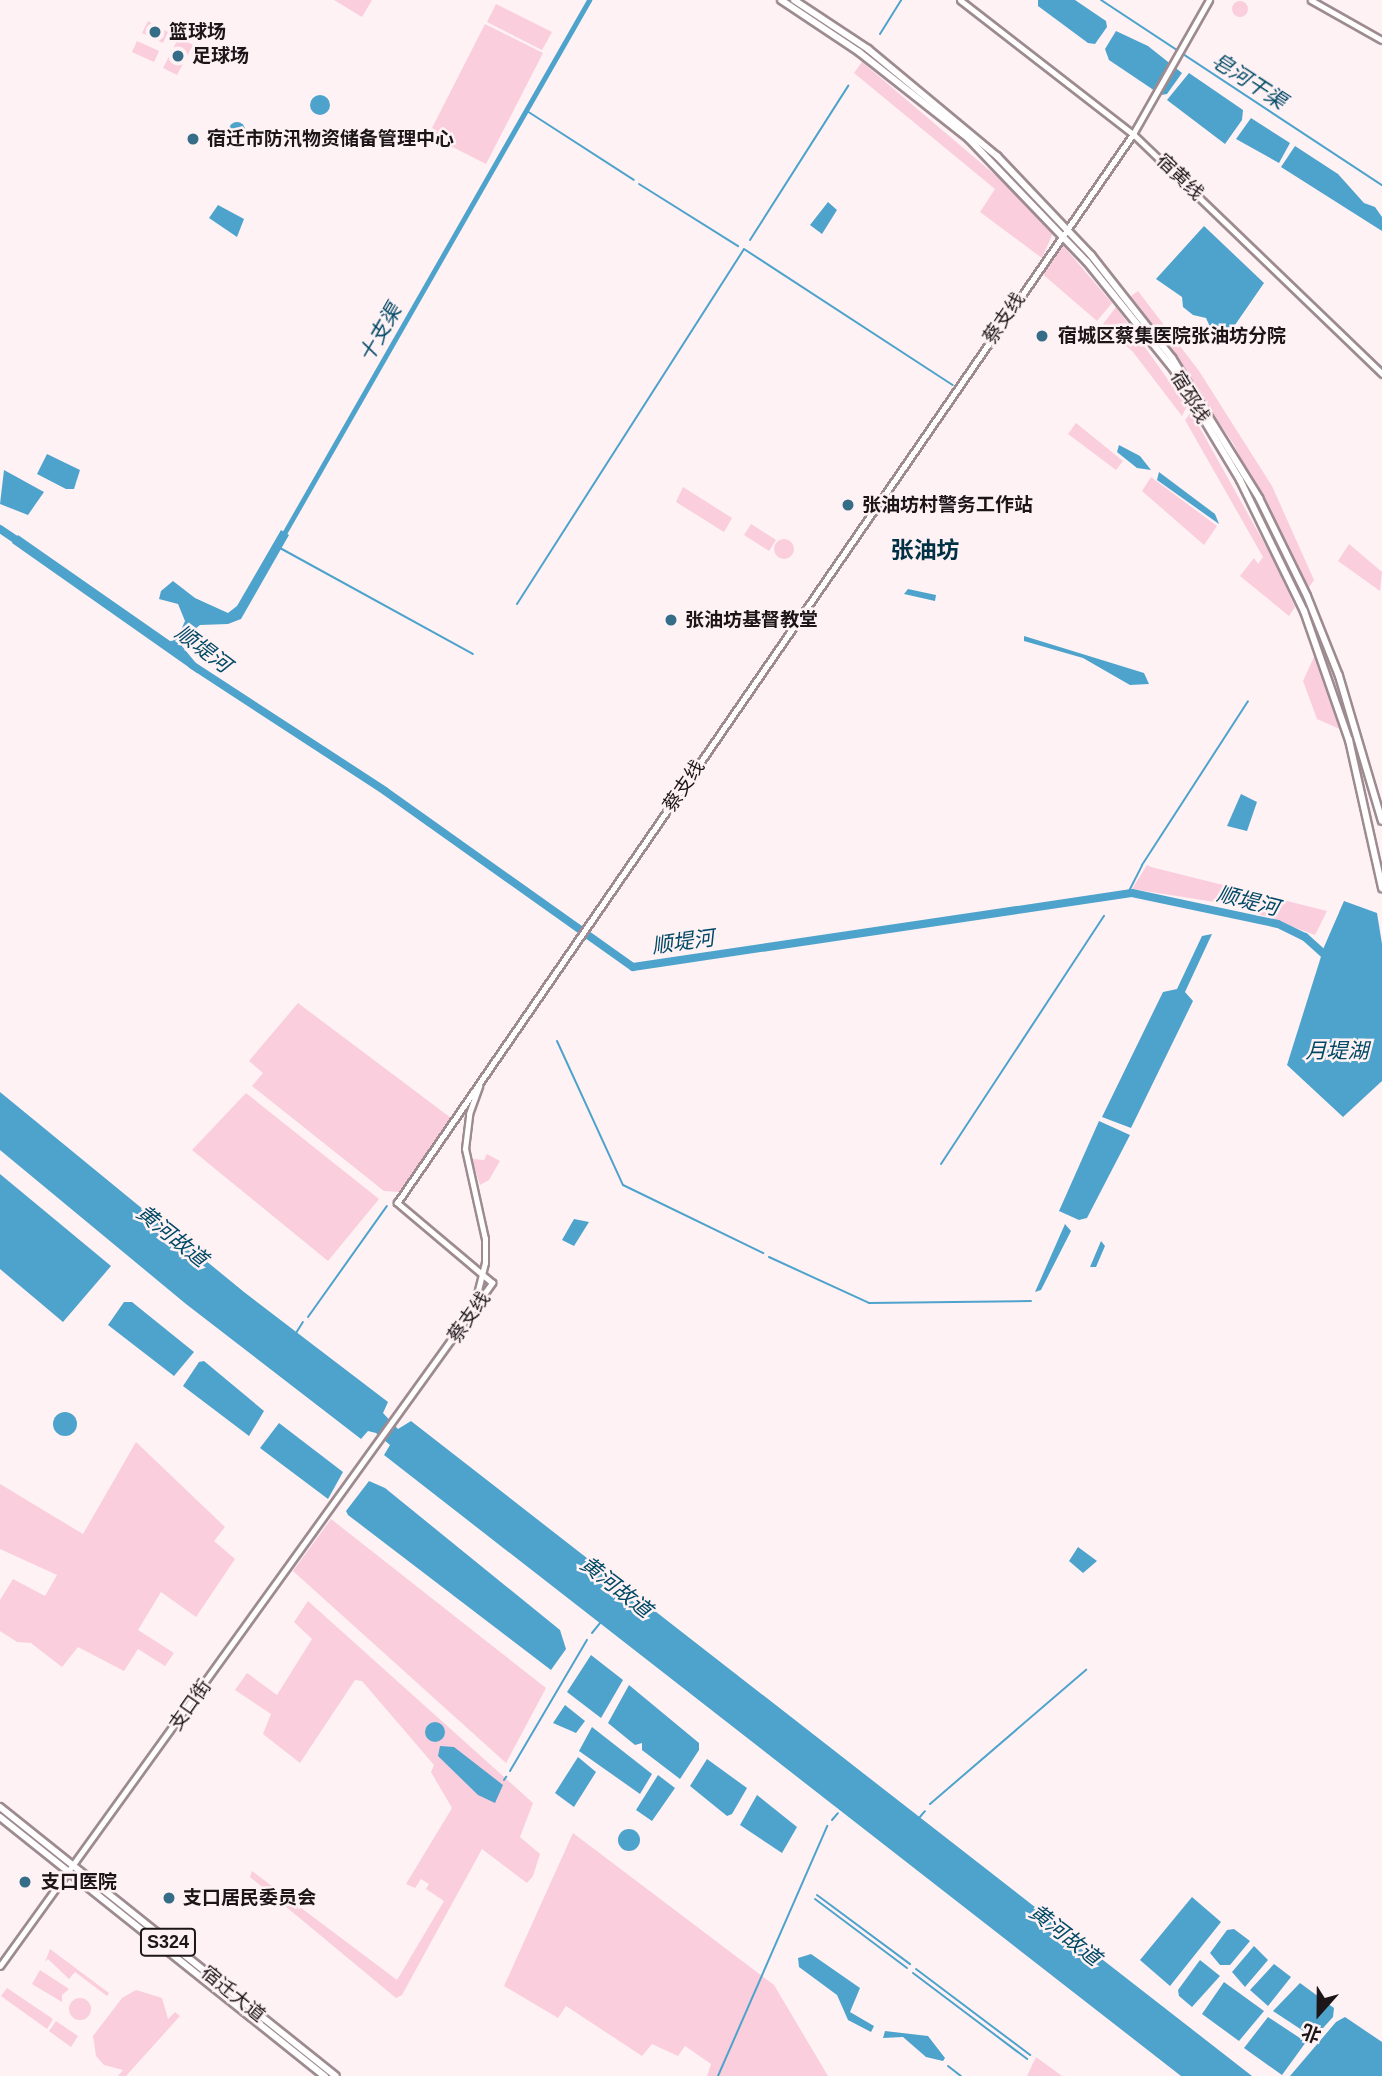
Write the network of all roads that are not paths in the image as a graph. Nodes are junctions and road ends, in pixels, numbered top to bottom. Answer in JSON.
{"nodes":[{"id":1,"x":781,"y":0,"type":"edge"},
{"id":2,"x":794,"y":0,"type":"edge"},
{"id":3,"x":960,"y":0,"type":"edge"},
{"id":4,"x":1209,"y":0,"type":"edge"},
{"id":5,"x":1311,"y":0,"type":"edge"},
{"id":6,"x":1382,"y":40,"type":"edge"},
{"id":7,"x":1133,"y":134,"type":"junction"},
{"id":8,"x":1066,"y":227,"type":"junction"},
{"id":9,"x":1060,"y":235,"type":"junction"},
{"id":10,"x":1382,"y":374,"type":"edge"},
{"id":11,"x":1382,"y":821,"type":"edge"},
{"id":12,"x":1382,"y":888,"type":"edge"},
{"id":13,"x":485,"y":1075,"type":"junction"},
{"id":14,"x":483,"y":1276,"type":"junction"},
{"id":15,"x":470,"y":1316,"type":"junction"},
{"id":16,"x":378,"y":1443,"type":"joint"},
{"id":17,"x":0,"y":1807,"type":"edge"},
{"id":18,"x":0,"y":1817,"type":"edge"},
{"id":19,"x":72,"y":1869,"type":"junction"},
{"id":20,"x":0,"y":1966,"type":"edge"},
{"id":21,"x":325,"y":2076,"type":"edge"},
{"id":22,"x":336,"y":2076,"type":"edge"}],
"edges":[{"from":1,"to":9,"type":"main road","name":"宿邳线"},
{"from":2,"to":8,"type":"main road","name":"宿邳线"},
{"from":3,"to":7,"type":"main road","name":"宿黄线"},
{"from":4,"to":7,"type":"street","name":"蔡支线"},
{"from":5,"to":6,"type":"street"},
{"from":7,"to":8,"type":"street","name":"蔡支线"},
{"from":7,"to":10,"type":"main road","name":"宿黄线"},
{"from":8,"to":9,"type":"street","name":"蔡支线"},
{"from":8,"to":11,"type":"main road","name":"宿邳线"},
{"from":9,"to":12,"type":"main road","name":"宿邳线"},
{"from":9,"to":13,"type":"street","name":"蔡支线"},
{"from":13,"to":14,"type":"street"},
{"from":13,"to":14,"type":"street","name":"蔡支线"},
{"from":14,"to":15,"type":"street"},
{"from":14,"to":15,"type":"street","name":"蔡支线"},
{"from":15,"to":16,"type":"street","name":"蔡支线"},
{"from":16,"to":19,"type":"street","name":"支口街"},
{"from":17,"to":19,"type":"main road","name":"宿迁大道","number":"S324"},
{"from":18,"to":19,"type":"main road","name":"宿迁大道","number":"S324"},
{"from":19,"to":20,"type":"street","name":"支口街"},
{"from":19,"to":21,"type":"main road","name":"宿迁大道","number":"S324"},
{"from":19,"to":22,"type":"main road","name":"宿迁大道","number":"S324"}]}
